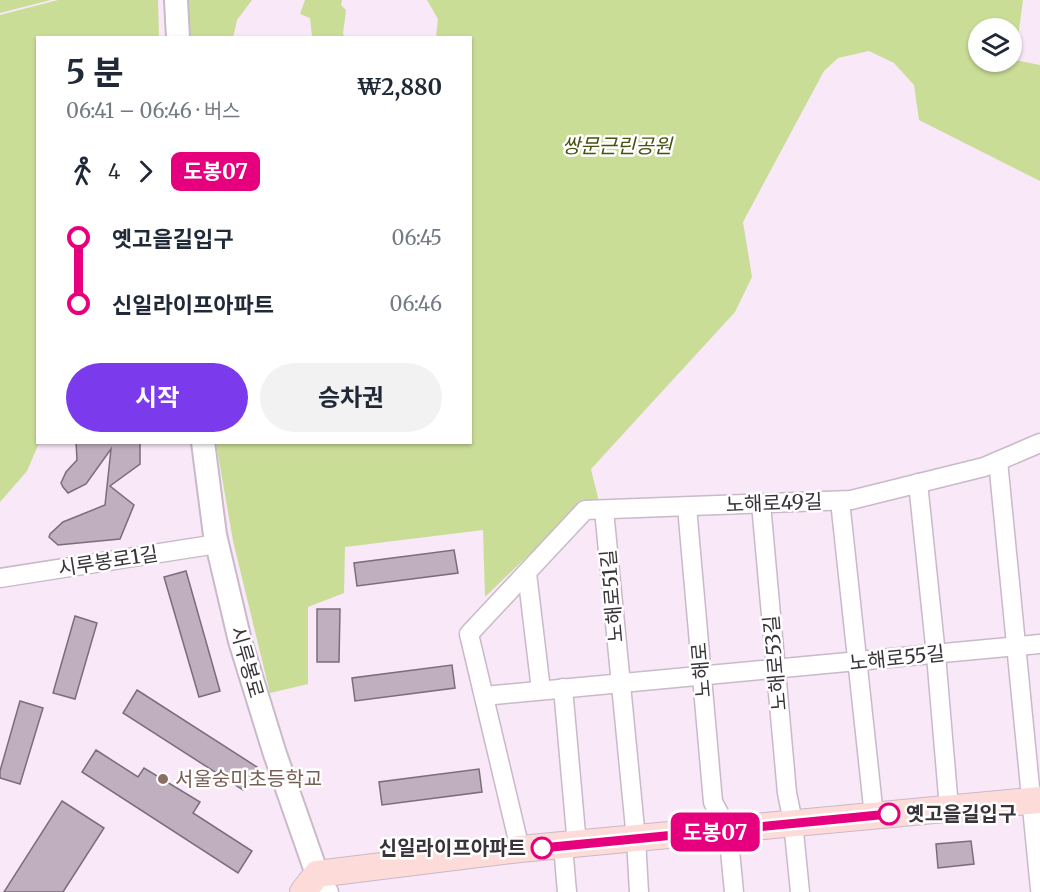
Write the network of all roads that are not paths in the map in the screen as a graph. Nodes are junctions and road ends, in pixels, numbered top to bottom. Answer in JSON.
{"nodes":[{"id":1,"x":176,"y":0,"type":"edge"},
{"id":2,"x":178,"y":36,"type":"edge"},
{"id":3,"x":1040,"y":443,"type":"edge"},
{"id":4,"x":203,"y":444,"type":"edge"},
{"id":5,"x":998,"y":461,"type":"junction"},
{"id":6,"x":918,"y":483,"type":"junction"},
{"id":7,"x":840,"y":501,"type":"junction"},
{"id":8,"x":761,"y":504,"type":"junction"},
{"id":9,"x":687,"y":507,"type":"junction"},
{"id":10,"x":604,"y":510,"type":"junction"},
{"id":11,"x":217,"y":544,"type":"junction"},
{"id":12,"x":527,"y":573,"type":"junction"},
{"id":13,"x":0,"y":578,"type":"edge"},
{"id":14,"x":1040,"y":644,"type":"edge"},
{"id":15,"x":1017,"y":646,"type":"junction"},
{"id":16,"x":936,"y":655,"type":"junction"},
{"id":17,"x":859,"y":662,"type":"junction"},
{"id":18,"x":776,"y":669,"type":"junction"},
{"id":19,"x":702,"y":676,"type":"junction"},
{"id":20,"x":621,"y":683,"type":"junction"},
{"id":21,"x":563,"y":688,"type":"junction"},
{"id":22,"x":541,"y":690,"type":"junction"},
{"id":23,"x":484,"y":696,"type":"junction"},
{"id":24,"x":1036,"y":800,"type":"edge"},
{"id":25,"x":949,"y":808,"type":"junction"},
{"id":26,"x":874,"y":816,"type":"junction"},
{"id":27,"x":793,"y":822,"type":"junction"},
{"id":28,"x":728,"y":830,"type":"junction"},
{"id":29,"x":636,"y":839,"type":"junction"},
{"id":30,"x":570,"y":845,"type":"junction"},
{"id":31,"x":520,"y":849,"type":"junction"},
{"id":32,"x":316,"y":886,"type":"edge"},
{"id":33,"x":1040,"y":889,"type":"edge"},
{"id":34,"x":567,"y":892,"type":"edge"},
{"id":35,"x":639,"y":892,"type":"edge"},
{"id":36,"x":734,"y":892,"type":"edge"},
{"id":37,"x":800,"y":892,"type":"edge"}],
"edges":[{"from":1,"to":2,"type":"street"},
{"from":3,"to":5,"type":"street","name":"노해로49길"},
{"from":4,"to":11,"type":"street","name":"시루봉로"},
{"from":5,"to":6,"type":"street","name":"노해로49길"},
{"from":5,"to":15,"type":"street"},
{"from":6,"to":7,"type":"street","name":"노해로49길"},
{"from":6,"to":16,"type":"street"},
{"from":7,"to":8,"type":"street","name":"노해로49길"},
{"from":7,"to":17,"type":"street"},
{"from":8,"to":9,"type":"street","name":"노해로49길"},
{"from":8,"to":18,"type":"street","name":"노해로53길"},
{"from":9,"to":10,"type":"street","name":"노해로49길"},
{"from":9,"to":19,"type":"street","name":"노해로"},
{"from":10,"to":12,"type":"street","name":"노해로49길"},
{"from":10,"to":20,"type":"street","name":"노해로51길"},
{"from":11,"to":13,"type":"street","name":"시루봉로1길"},
{"from":11,"to":32,"type":"street","name":"시루봉로"},
{"from":12,"to":22,"type":"street"},
{"from":12,"to":23,"type":"street","name":"노해로49길"},
{"from":14,"to":15,"type":"street","name":"노해로55길"},
{"from":15,"to":16,"type":"street","name":"노해로55길"},
{"from":15,"to":24,"type":"street"},
{"from":16,"to":17,"type":"street","name":"노해로55길"},
{"from":16,"to":25,"type":"street"},
{"from":17,"to":18,"type":"street","name":"노해로55길"},
{"from":17,"to":26,"type":"street"},
{"from":18,"to":19,"type":"street"},
{"from":18,"to":27,"type":"street","name":"노해로53길"},
{"from":19,"to":20,"type":"street"},
{"from":19,"to":28,"type":"street","name":"노해로"},
{"from":20,"to":21,"type":"street"},
{"from":20,"to":29,"type":"street","name":"노해로51길"},
{"from":21,"to":22,"type":"street"},
{"from":21,"to":30,"type":"street"},
{"from":22,"to":23,"type":"street"},
{"from":23,"to":31,"type":"street","name":"노해로49길"},
{"from":24,"to":25,"type":"main road"},
{"from":24,"to":33,"type":"street"},
{"from":25,"to":26,"type":"main road"},
{"from":26,"to":27,"type":"main road"},
{"from":27,"to":28,"type":"main road"},
{"from":27,"to":37,"type":"street","name":"노해로53길"},
{"from":28,"to":29,"type":"main road"},
{"from":28,"to":36,"type":"street","name":"노해로"},
{"from":29,"to":30,"type":"main road"},
{"from":29,"to":35,"type":"street"},
{"from":30,"to":31,"type":"main road"},
{"from":30,"to":34,"type":"street"},
{"from":31,"to":32,"type":"main road"}]}
